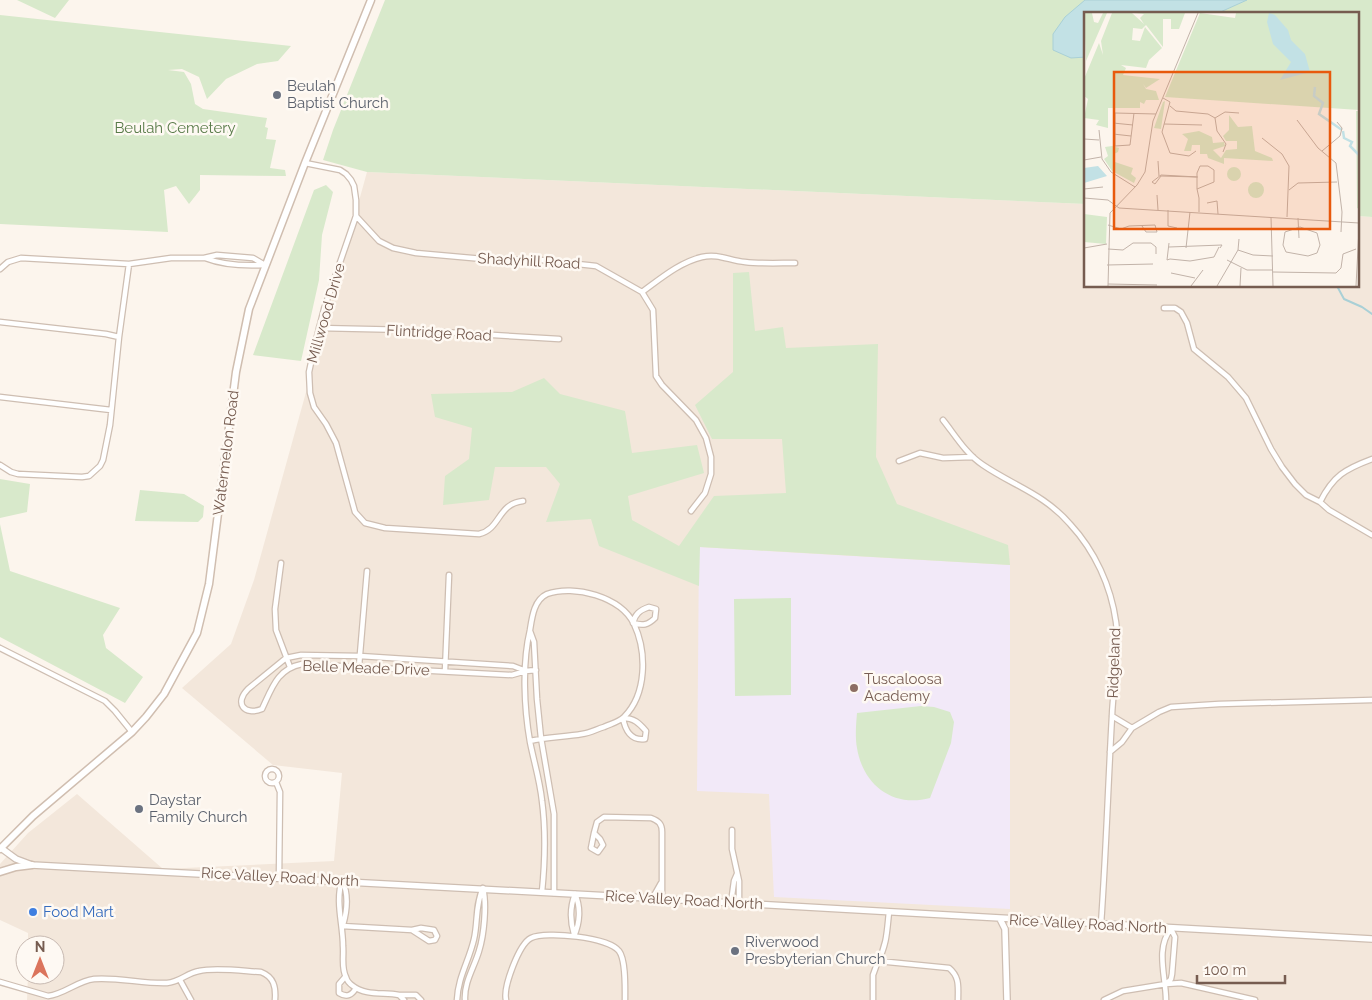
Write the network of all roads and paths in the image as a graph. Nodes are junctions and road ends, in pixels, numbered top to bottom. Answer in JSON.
{"nodes":[{"id":1,"x":371,"y":0,"type":"edge"},
{"id":2,"x":305,"y":163,"type":"junction"},
{"id":3,"x":356,"y":216,"type":"junction"},
{"id":4,"x":129,"y":264,"type":"junction"},
{"id":5,"x":795,"y":264,"type":"dead end"},
{"id":6,"x":265,"y":265,"type":"junction"},
{"id":7,"x":0,"y":269,"type":"edge"},
{"id":8,"x":642,"y":292,"type":"junction"},
{"id":9,"x":1164,"y":308,"type":"dead end"},
{"id":10,"x":0,"y":322,"type":"edge"},
{"id":11,"x":319,"y":328,"type":"junction"},
{"id":12,"x":119,"y":337,"type":"junction"},
{"id":13,"x":559,"y":339,"type":"dead end"},
{"id":14,"x":0,"y":397,"type":"edge"},
{"id":15,"x":111,"y":410,"type":"junction"},
{"id":16,"x":943,"y":420,"type":"dead end"},
{"id":17,"x":973,"y":457,"type":"junction"},
{"id":18,"x":1372,"y":459,"type":"edge"},
{"id":19,"x":899,"y":461,"type":"dead end"},
{"id":20,"x":0,"y":465,"type":"edge"},
{"id":21,"x":523,"y":501,"type":"dead end"},
{"id":22,"x":1320,"y":502,"type":"junction"},
{"id":23,"x":691,"y":511,"type":"dead end"},
{"id":24,"x":1372,"y":535,"type":"edge"},
{"id":25,"x":281,"y":563,"type":"dead end"},
{"id":26,"x":367,"y":571,"type":"dead end"},
{"id":27,"x":449,"y":575,"type":"dead end"},
{"id":28,"x":633,"y":623,"type":"junction"},
{"id":29,"x":530,"y":629,"type":"junction"},
{"id":30,"x":0,"y":648,"type":"edge"},
{"id":31,"x":360,"y":656,"type":"junction"},
{"id":32,"x":286,"y":658,"type":"junction"},
{"id":33,"x":445,"y":661,"type":"junction"},
{"id":34,"x":359,"y":666,"type":"junction"},
{"id":35,"x":290,"y":668,"type":"junction"},
{"id":36,"x":536,"y":670,"type":"junction"},
{"id":37,"x":445,"y":671,"type":"junction"},
{"id":38,"x":526,"y":671,"type":"junction"},
{"id":39,"x":1372,"y":700,"type":"edge"},
{"id":40,"x":1112,"y":716,"type":"junction"},
{"id":41,"x":623,"y":718,"type":"junction"},
{"id":42,"x":1132,"y":728,"type":"junction"},
{"id":43,"x":132,"y":732,"type":"junction"},
{"id":44,"x":541,"y":738,"type":"junction"},
{"id":45,"x":530,"y":741,"type":"junction"},
{"id":46,"x":1110,"y":752,"type":"junction"},
{"id":47,"x":276,"y":782,"type":"dead end"},
{"id":48,"x":732,"y":830,"type":"dead end"},
{"id":49,"x":594,"y":833,"type":"dead end"},
{"id":50,"x":0,"y":848,"type":"edge"},
{"id":51,"x":32,"y":865,"type":"junction"},
{"id":52,"x":0,"y":872,"type":"edge"},
{"id":53,"x":737,"y":873,"type":"junction"},
{"id":54,"x":279,"y":877,"type":"junction"},
{"id":55,"x":342,"y":880,"type":"junction"},
{"id":56,"x":661,"y":882,"type":"junction"},
{"id":57,"x":483,"y":888,"type":"junction"},
{"id":58,"x":542,"y":892,"type":"junction"},
{"id":59,"x":554,"y":893,"type":"junction"},
{"id":60,"x":575,"y":894,"type":"junction"},
{"id":61,"x":652,"y":899,"type":"junction"},
{"id":62,"x":662,"y":900,"type":"junction"},
{"id":63,"x":731,"y":903,"type":"junction"},
{"id":64,"x":739,"y":904,"type":"junction"},
{"id":65,"x":888,"y":912,"type":"junction"},
{"id":66,"x":1000,"y":919,"type":"junction"},
{"id":67,"x":1101,"y":924,"type":"junction"},
{"id":68,"x":342,"y":926,"type":"junction"},
{"id":69,"x":1171,"y":929,"type":"junction"},
{"id":70,"x":412,"y":930,"type":"junction"},
{"id":71,"x":574,"y":936,"type":"junction"},
{"id":72,"x":1372,"y":939,"type":"edge"},
{"id":73,"x":878,"y":961,"type":"junction"},
{"id":74,"x":345,"y":976,"type":"junction"},
{"id":75,"x":180,"y":980,"type":"junction"},
{"id":76,"x":0,"y":982,"type":"edge"},
{"id":77,"x":1166,"y":984,"type":"junction"},
{"id":78,"x":356,"y":988,"type":"junction"},
{"id":79,"x":399,"y":995,"type":"junction"},
{"id":80,"x":191,"y":1000,"type":"edge"},
{"id":81,"x":275,"y":1000,"type":"edge"},
{"id":82,"x":404,"y":1000,"type":"edge"},
{"id":83,"x":421,"y":1000,"type":"edge"},
{"id":84,"x":457,"y":1000,"type":"edge"},
{"id":85,"x":465,"y":1000,"type":"edge"},
{"id":86,"x":506,"y":1000,"type":"edge"},
{"id":87,"x":625,"y":1000,"type":"edge"},
{"id":88,"x":872,"y":1000,"type":"edge"},
{"id":89,"x":958,"y":1000,"type":"edge"},
{"id":90,"x":1008,"y":1000,"type":"edge"},
{"id":91,"x":1104,"y":1000,"type":"edge"},
{"id":92,"x":1166,"y":1000,"type":"edge"},
{"id":93,"x":1255,"y":1000,"type":"edge"}],
"edges":[{"from":1,"to":2,"type":"main road","name":"Watermelon Road"},
{"from":2,"to":3,"type":"street","name":"Millwood Drive"},
{"from":2,"to":6,"type":"main road","name":"Watermelon Road"},
{"from":3,"to":8,"type":"street","name":"Shadyhill Road"},
{"from":3,"to":11,"type":"street","name":"Millwood Drive"},
{"from":4,"to":6,"type":"street"},
{"from":4,"to":7,"type":"street"},
{"from":4,"to":12,"type":"street"},
{"from":5,"to":8,"type":"street"},
{"from":6,"to":43,"type":"main road","name":"Watermelon Road"},
{"from":8,"to":23,"type":"street"},
{"from":9,"to":22,"type":"street"},
{"from":10,"to":12,"type":"street"},
{"from":11,"to":13,"type":"street","name":"Flintridge Road"},
{"from":11,"to":21,"type":"street","name":"Millwood Drive"},
{"from":12,"to":15,"type":"street"},
{"from":14,"to":15,"type":"street"},
{"from":15,"to":20,"type":"street"},
{"from":16,"to":17,"type":"street","name":"Ridgeland"},
{"from":17,"to":19,"type":"street"},
{"from":17,"to":40,"type":"street","name":"Ridgeland"},
{"from":18,"to":22,"type":"street"},
{"from":22,"to":24,"type":"street"},
{"from":25,"to":32,"type":"street"},
{"from":26,"to":31,"type":"street"},
{"from":27,"to":33,"type":"street"},
{"from":28,"to":28,"type":"street"},
{"from":28,"to":29,"type":"street"},
{"from":28,"to":41,"type":"street"},
{"from":29,"to":36,"type":"street"},
{"from":29,"to":38,"type":"street"},
{"from":30,"to":43,"type":"street"},
{"from":31,"to":32,"type":"street","name":"Belle Meade Drive"},
{"from":31,"to":33,"type":"street","name":"Belle Meade Drive"},
{"from":31,"to":34,"type":"street"},
{"from":32,"to":35,"type":"street"},
{"from":32,"to":35,"type":"street","name":"Belle Meade Drive"},
{"from":33,"to":37,"type":"street"},
{"from":33,"to":38,"type":"street","name":"Belle Meade Drive"},
{"from":34,"to":35,"type":"street","name":"Belle Meade Drive"},
{"from":34,"to":37,"type":"street","name":"Belle Meade Drive"},
{"from":36,"to":38,"type":"street","name":"Belle Meade Drive"},
{"from":36,"to":44,"type":"street"},
{"from":37,"to":38,"type":"street","name":"Belle Meade Drive"},
{"from":38,"to":45,"type":"street"},
{"from":39,"to":42,"type":"street"},
{"from":40,"to":42,"type":"street"},
{"from":40,"to":46,"type":"street","name":"Ridgeland"},
{"from":41,"to":41,"type":"street"},
{"from":41,"to":44,"type":"street"},
{"from":42,"to":46,"type":"street"},
{"from":43,"to":50,"type":"main road","name":"Watermelon Road"},
{"from":44,"to":45,"type":"street"},
{"from":44,"to":59,"type":"street"},
{"from":45,"to":58,"type":"street"},
{"from":46,"to":67,"type":"street","name":"Ridgeland"},
{"from":47,"to":54,"type":"street"},
{"from":48,"to":53,"type":"street"},
{"from":49,"to":56,"type":"street"},
{"from":50,"to":51,"type":"street","name":"Rice Valley Road North"},
{"from":51,"to":52,"type":"main road"},
{"from":51,"to":54,"type":"street","name":"Rice Valley Road North"},
{"from":53,"to":63,"type":"street"},
{"from":53,"to":64,"type":"street"},
{"from":54,"to":55,"type":"street","name":"Rice Valley Road North"},
{"from":55,"to":57,"type":"street","name":"Rice Valley Road North"},
{"from":55,"to":68,"type":"street"},
{"from":56,"to":61,"type":"street"},
{"from":56,"to":62,"type":"street"},
{"from":57,"to":58,"type":"street","name":"Rice Valley Road North"},
{"from":57,"to":84,"type":"street"},
{"from":57,"to":85,"type":"street"},
{"from":58,"to":59,"type":"street","name":"Rice Valley Road North"},
{"from":59,"to":60,"type":"street","name":"Rice Valley Road North"},
{"from":60,"to":61,"type":"street","name":"Rice Valley Road North"},
{"from":60,"to":71,"type":"street"},
{"from":61,"to":62,"type":"street","name":"Rice Valley Road North"},
{"from":62,"to":63,"type":"street","name":"Rice Valley Road North"},
{"from":63,"to":64,"type":"street","name":"Rice Valley Road North"},
{"from":64,"to":65,"type":"street","name":"Rice Valley Road North"},
{"from":65,"to":66,"type":"street","name":"Rice Valley Road North"},
{"from":65,"to":73,"type":"street"},
{"from":66,"to":67,"type":"street","name":"Rice Valley Road North"},
{"from":66,"to":90,"type":"street"},
{"from":67,"to":69,"type":"street","name":"Rice Valley Road North"},
{"from":68,"to":70,"type":"street"},
{"from":68,"to":74,"type":"street"},
{"from":69,"to":72,"type":"street","name":"Rice Valley Road North"},
{"from":69,"to":77,"type":"street"},
{"from":69,"to":77,"type":"street"},
{"from":70,"to":70,"type":"street"},
{"from":71,"to":86,"type":"street"},
{"from":71,"to":87,"type":"street"},
{"from":73,"to":88,"type":"street"},
{"from":73,"to":89,"type":"street"},
{"from":74,"to":78,"type":"street"},
{"from":74,"to":78,"type":"street"},
{"from":75,"to":76,"type":"street"},
{"from":75,"to":80,"type":"street"},
{"from":75,"to":81,"type":"street"},
{"from":77,"to":91,"type":"street"},
{"from":77,"to":92,"type":"street"},
{"from":77,"to":93,"type":"street"},
{"from":78,"to":79,"type":"street"},
{"from":79,"to":82,"type":"street"},
{"from":79,"to":83,"type":"street"}]}
